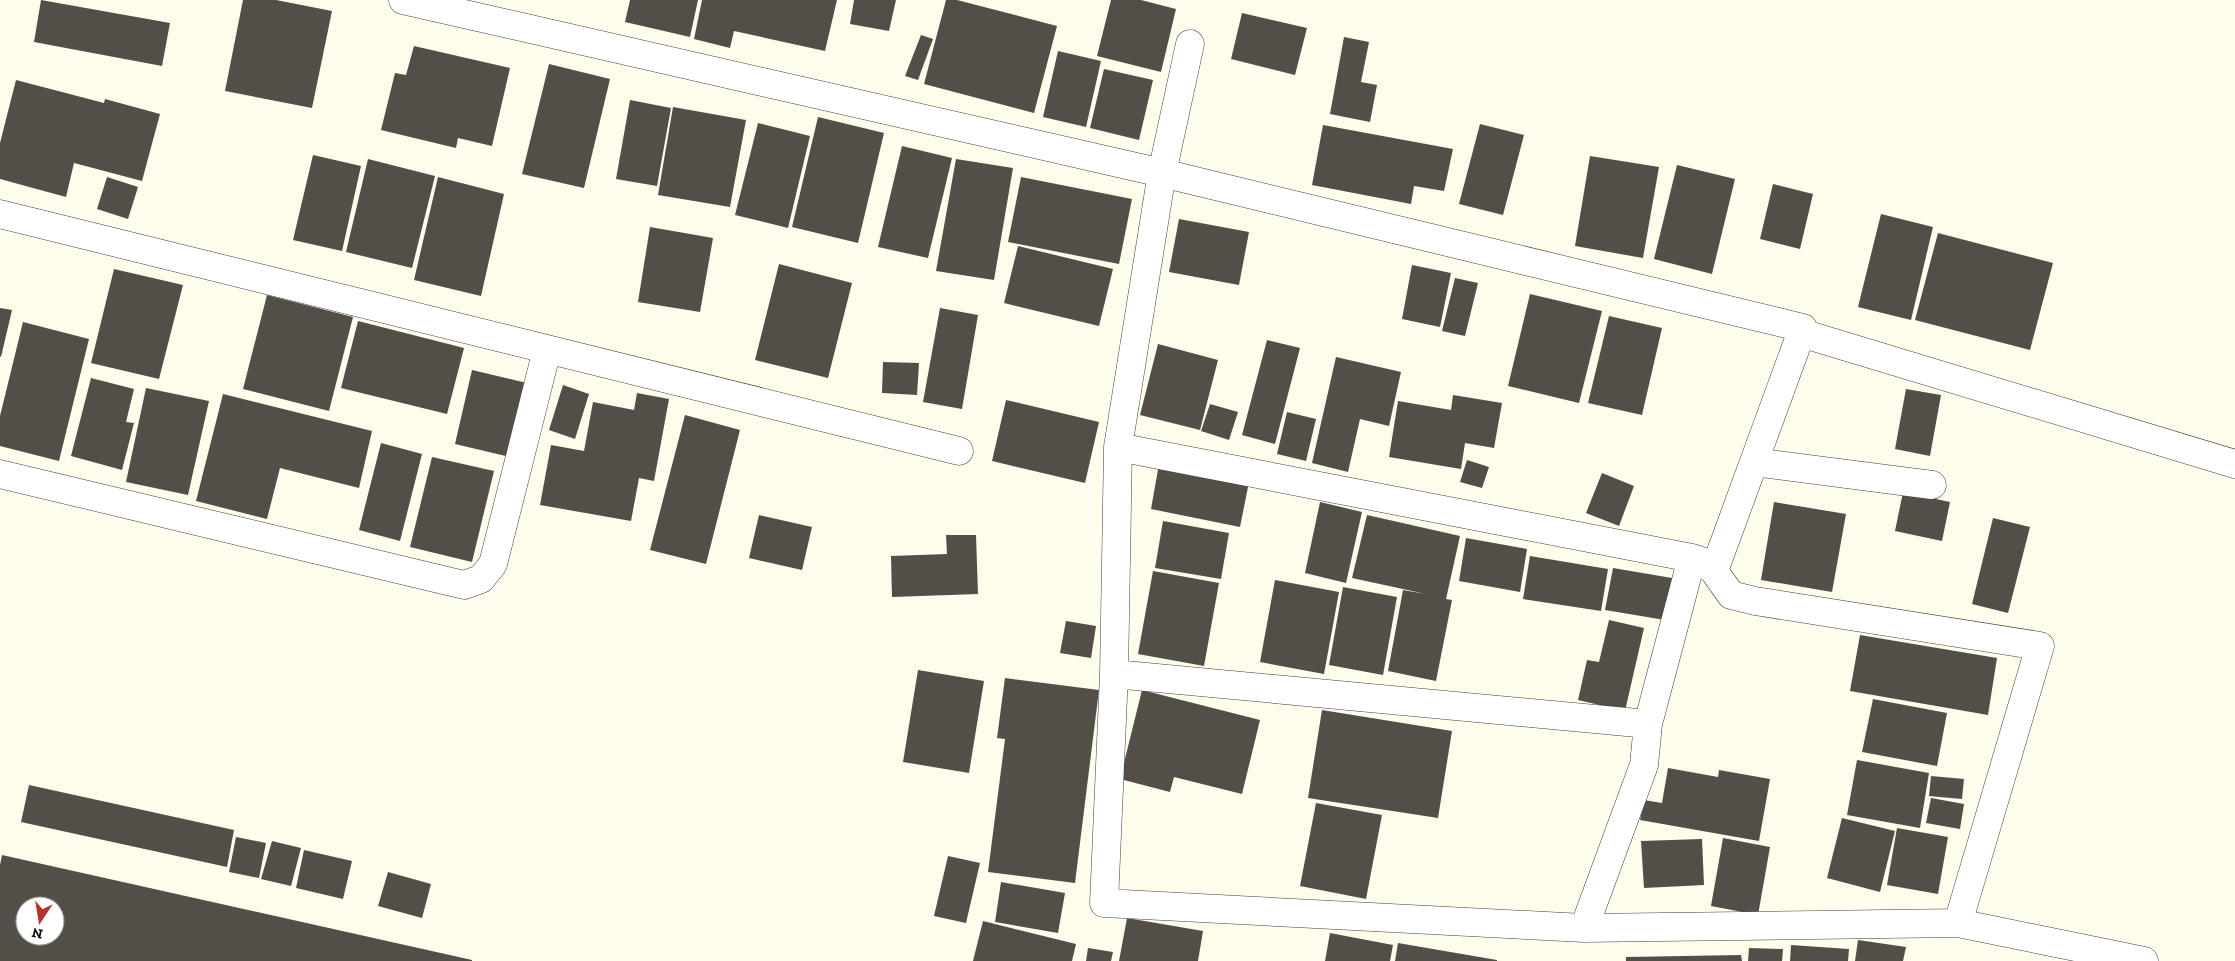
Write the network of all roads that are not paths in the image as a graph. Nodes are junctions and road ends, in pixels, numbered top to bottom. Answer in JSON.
{"nodes":[{"id":1,"x":403,"y":0,"type":"edge"},
{"id":2,"x":1190,"y":44,"type":"dead end"},
{"id":3,"x":1162,"y":173,"type":"junction"},
{"id":4,"x":0,"y":214,"type":"edge"},
{"id":5,"x":1802,"y":333,"type":"junction"},
{"id":6,"x":548,"y":350,"type":"junction"},
{"id":7,"x":1118,"y":447,"type":"junction"},
{"id":8,"x":959,"y":451,"type":"dead end"},
{"id":9,"x":1754,"y":462,"type":"junction"},
{"id":10,"x":2235,"y":464,"type":"edge"},
{"id":11,"x":0,"y":474,"type":"edge"},
{"id":12,"x":1932,"y":485,"type":"dead end"},
{"id":13,"x":1703,"y":564,"type":"junction"},
{"id":14,"x":1114,"y":674,"type":"junction"},
{"id":15,"x":1648,"y":724,"type":"junction"},
{"id":16,"x":1958,"y":923,"type":"junction"},
{"id":17,"x":1584,"y":928,"type":"junction"},
{"id":18,"x":2144,"y":961,"type":"edge"}],
"edges":[{"from":1,"to":3,"type":"street"},
{"from":2,"to":3,"type":"street"},
{"from":3,"to":5,"type":"street"},
{"from":3,"to":7,"type":"street"},
{"from":4,"to":6,"type":"street"},
{"from":5,"to":9,"type":"street"},
{"from":5,"to":10,"type":"street"},
{"from":6,"to":8,"type":"street"},
{"from":6,"to":11,"type":"street"},
{"from":7,"to":13,"type":"street"},
{"from":7,"to":14,"type":"street"},
{"from":9,"to":12,"type":"street"},
{"from":9,"to":13,"type":"street"},
{"from":13,"to":15,"type":"street"},
{"from":13,"to":16,"type":"street"},
{"from":14,"to":15,"type":"street"},
{"from":14,"to":17,"type":"street"},
{"from":15,"to":17,"type":"street"},
{"from":16,"to":17,"type":"street"},
{"from":16,"to":18,"type":"street"}]}
